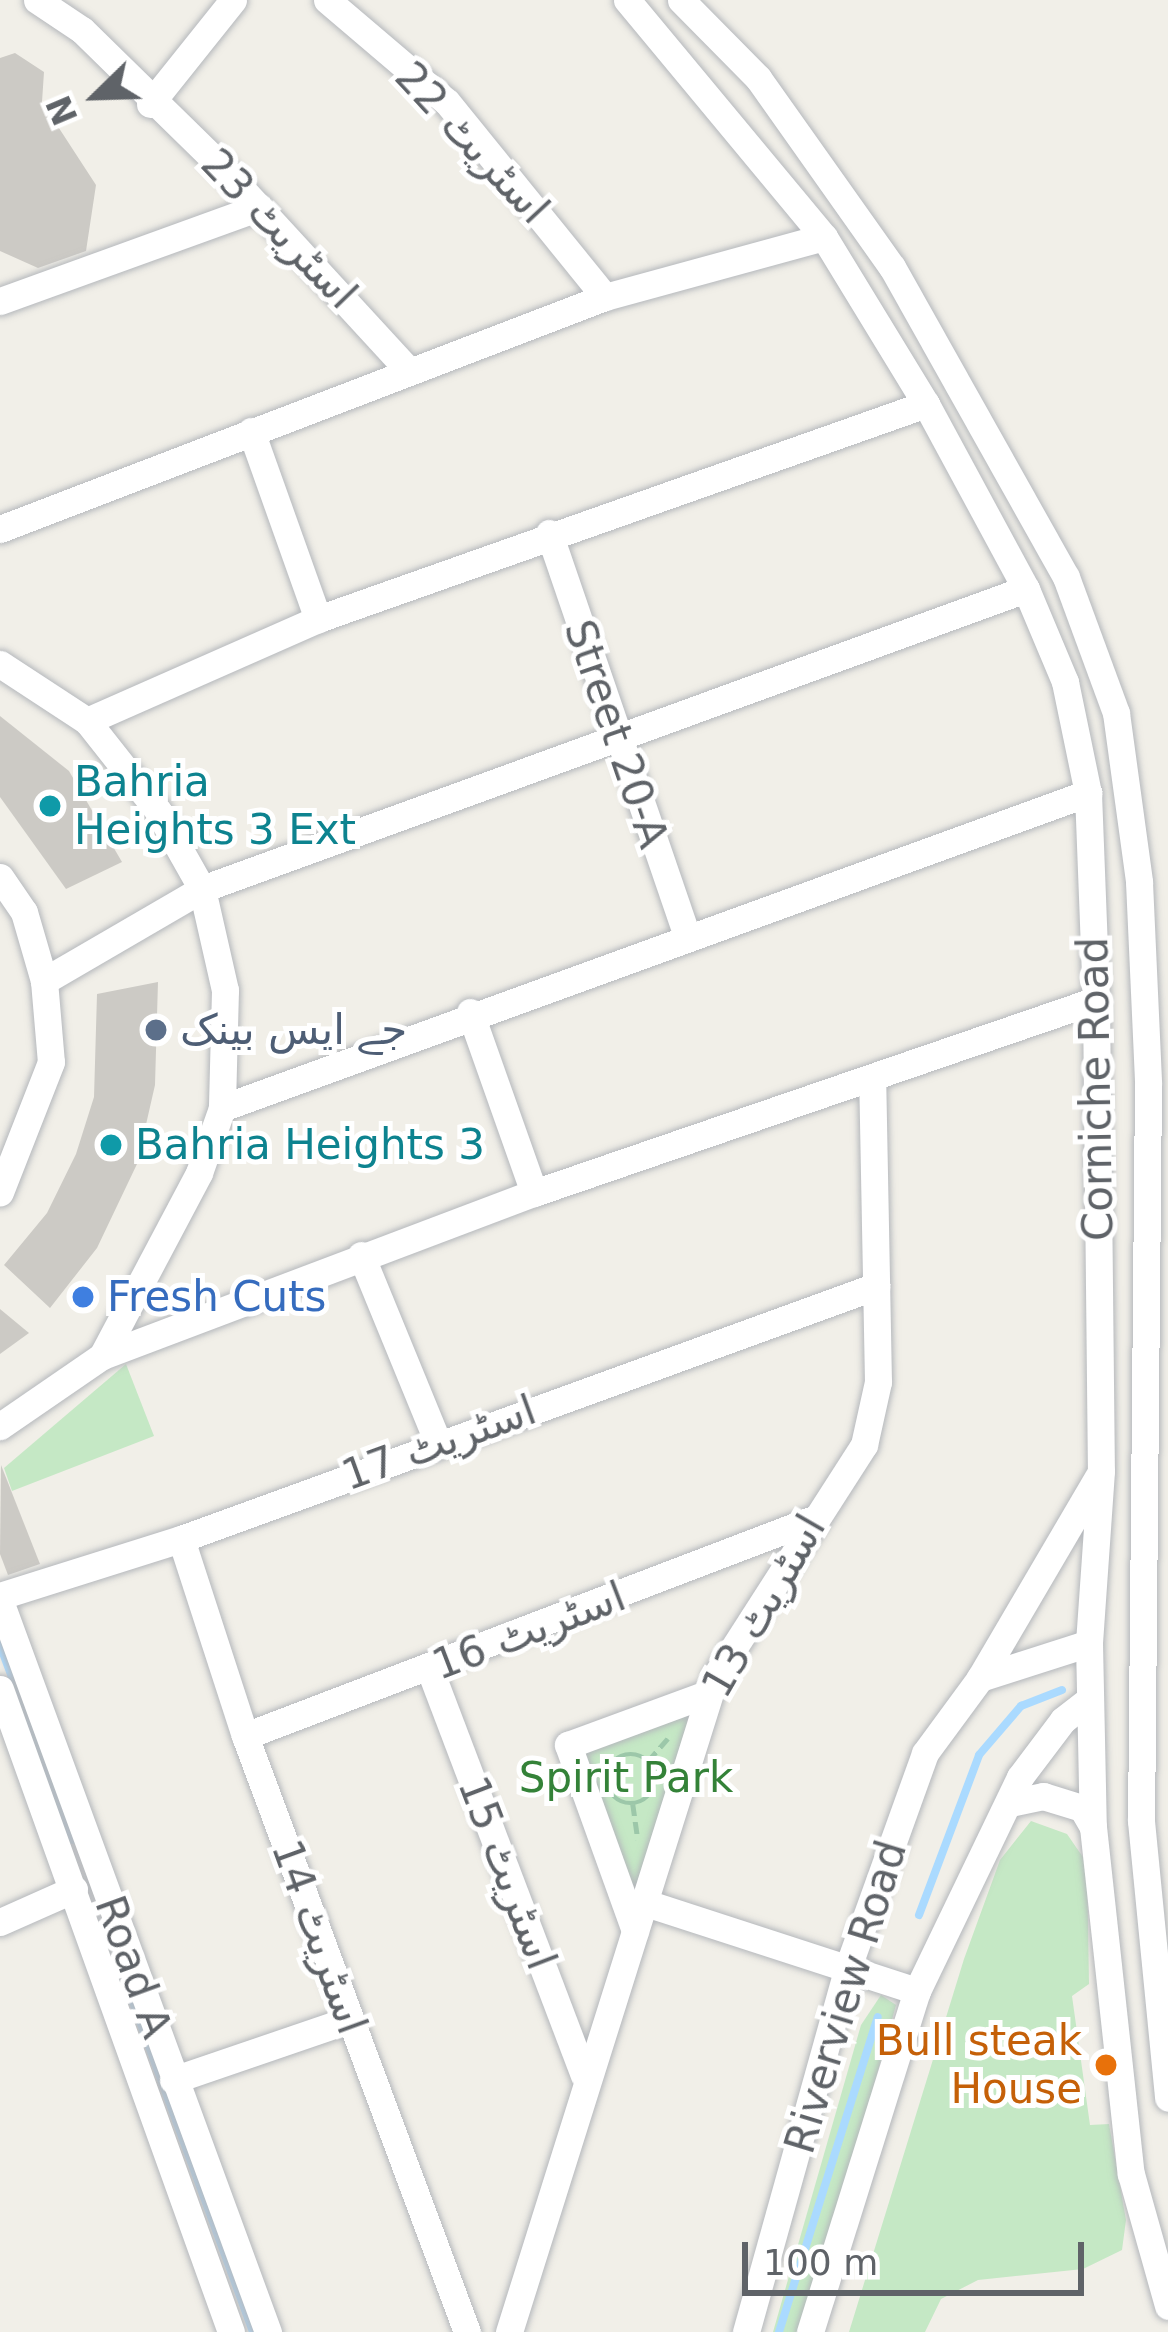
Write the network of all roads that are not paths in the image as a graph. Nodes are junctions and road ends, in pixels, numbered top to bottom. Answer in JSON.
{"nodes":[{"id":1,"x":37,"y":0,"type":"edge"},
{"id":2,"x":233,"y":0,"type":"edge"},
{"id":3,"x":327,"y":0,"type":"edge"},
{"id":4,"x":627,"y":0,"type":"edge"},
{"id":5,"x":681,"y":0,"type":"edge"},
{"id":6,"x":650,"y":26,"type":"junction"},
{"id":7,"x":151,"y":104,"type":"junction"},
{"id":8,"x":260,"y":207,"type":"junction"},
{"id":9,"x":824,"y":237,"type":"junction"},
{"id":10,"x":605,"y":297,"type":"junction"},
{"id":11,"x":0,"y":301,"type":"edge"},
{"id":12,"x":408,"y":370,"type":"junction"},
{"id":13,"x":926,"y":404,"type":"junction"},
{"id":14,"x":251,"y":431,"type":"junction"},
{"id":15,"x":0,"y":529,"type":"edge"},
{"id":16,"x":549,"y":532,"type":"junction"},
{"id":17,"x":1026,"y":589,"type":"junction"},
{"id":18,"x":318,"y":619,"type":"junction"},
{"id":19,"x":0,"y":664,"type":"edge"},
{"id":20,"x":87,"y":721,"type":"junction"},
{"id":21,"x":614,"y":734,"type":"junction"},
{"id":22,"x":1088,"y":793,"type":"junction"},
{"id":23,"x":0,"y":878,"type":"edge"},
{"id":24,"x":202,"y":889,"type":"junction"},
{"id":25,"x":686,"y":934,"type":"junction"},
{"id":26,"x":44,"y":981,"type":"junction"},
{"id":27,"x":1096,"y":1000,"type":"junction"},
{"id":28,"x":470,"y":1012,"type":"junction"},
{"id":29,"x":1148,"y":1078,"type":"junction"},
{"id":30,"x":872,"y":1081,"type":"junction"},
{"id":31,"x":1096,"y":1092,"type":"junction"},
{"id":32,"x":222,"y":1108,"type":"junction"},
{"id":33,"x":0,"y":1192,"type":"edge"},
{"id":34,"x":534,"y":1192,"type":"junction"},
{"id":35,"x":362,"y":1255,"type":"junction"},
{"id":36,"x":876,"y":1286,"type":"junction"},
{"id":37,"x":102,"y":1356,"type":"junction"},
{"id":38,"x":0,"y":1426,"type":"edge"},
{"id":39,"x":437,"y":1443,"type":"junction"},
{"id":40,"x":1101,"y":1471,"type":"junction"},
{"id":41,"x":811,"y":1520,"type":"junction"},
{"id":42,"x":181,"y":1539,"type":"junction"},
{"id":43,"x":0,"y":1599,"type":"edge"},
{"id":44,"x":1089,"y":1643,"type":"junction"},
{"id":45,"x":430,"y":1670,"type":"junction"},
{"id":46,"x":980,"y":1678,"type":"junction"},
{"id":47,"x":0,"y":1690,"type":"edge"},
{"id":48,"x":709,"y":1694,"type":"junction"},
{"id":49,"x":1090,"y":1699,"type":"junction"},
{"id":50,"x":245,"y":1736,"type":"junction"},
{"id":51,"x":1010,"y":1803,"type":"junction"},
{"id":52,"x":1093,"y":1827,"type":"junction"},
{"id":53,"x":74,"y":1889,"type":"junction"},
{"id":54,"x":646,"y":1903,"type":"junction"},
{"id":55,"x":0,"y":1922,"type":"edge"},
{"id":56,"x":635,"y":1931,"type":"junction"},
{"id":57,"x":848,"y":1967,"type":"junction"},
{"id":58,"x":917,"y":1991,"type":"junction"},
{"id":59,"x":348,"y":2020,"type":"junction"},
{"id":60,"x":584,"y":2075,"type":"junction"},
{"id":61,"x":173,"y":2080,"type":"junction"},
{"id":62,"x":1168,"y":2098,"type":"edge"},
{"id":63,"x":1168,"y":2304,"type":"edge"},
{"id":64,"x":231,"y":2332,"type":"edge"},
{"id":65,"x":268,"y":2332,"type":"edge"},
{"id":66,"x":467,"y":2332,"type":"edge"},
{"id":67,"x":509,"y":2332,"type":"edge"},
{"id":68,"x":746,"y":2332,"type":"edge"},
{"id":69,"x":810,"y":2332,"type":"edge"}],
"edges":[{"from":1,"to":7,"type":"street","name":"اسٹریٹ 23"},
{"from":2,"to":7,"type":"street"},
{"from":3,"to":10,"type":"street","name":"اسٹریٹ 22"},
{"from":4,"to":6,"type":"street","name":"Corniche Road"},
{"from":5,"to":6,"type":"street"},
{"from":5,"to":29,"type":"street"},
{"from":6,"to":9,"type":"street","name":"Corniche Road"},
{"from":7,"to":8,"type":"street","name":"اسٹریٹ 23"},
{"from":8,"to":11,"type":"street"},
{"from":8,"to":12,"type":"street","name":"اسٹریٹ 23"},
{"from":9,"to":10,"type":"street"},
{"from":9,"to":13,"type":"street","name":"Corniche Road"},
{"from":10,"to":12,"type":"street"},
{"from":12,"to":14,"type":"street"},
{"from":13,"to":16,"type":"street"},
{"from":13,"to":17,"type":"street","name":"Corniche Road"},
{"from":14,"to":15,"type":"street"},
{"from":14,"to":18,"type":"street"},
{"from":16,"to":18,"type":"street"},
{"from":16,"to":21,"type":"street","name":"Street 20-A"},
{"from":17,"to":21,"type":"street"},
{"from":17,"to":22,"type":"street","name":"Corniche Road"},
{"from":18,"to":20,"type":"street"},
{"from":19,"to":20,"type":"street"},
{"from":20,"to":24,"type":"street"},
{"from":21,"to":24,"type":"street"},
{"from":21,"to":25,"type":"street","name":"Street 20-A"},
{"from":22,"to":25,"type":"street"},
{"from":22,"to":27,"type":"street","name":"Corniche Road"},
{"from":23,"to":26,"type":"street"},
{"from":24,"to":26,"type":"street"},
{"from":24,"to":32,"type":"street"},
{"from":25,"to":28,"type":"street"},
{"from":26,"to":33,"type":"street"},
{"from":27,"to":30,"type":"street"},
{"from":27,"to":31,"type":"street","name":"Corniche Road"},
{"from":28,"to":32,"type":"street"},
{"from":28,"to":34,"type":"street"},
{"from":29,"to":31,"type":"street"},
{"from":29,"to":62,"type":"street"},
{"from":30,"to":34,"type":"street"},
{"from":30,"to":36,"type":"street","name":"اسٹریٹ 13"},
{"from":31,"to":40,"type":"street","name":"Corniche Road"},
{"from":32,"to":37,"type":"street"},
{"from":34,"to":35,"type":"street"},
{"from":35,"to":37,"type":"street"},
{"from":35,"to":39,"type":"street"},
{"from":36,"to":39,"type":"street","name":"اسٹریٹ 17"},
{"from":36,"to":41,"type":"street","name":"اسٹریٹ 13"},
{"from":37,"to":38,"type":"street"},
{"from":39,"to":42,"type":"street","name":"اسٹریٹ 17"},
{"from":40,"to":44,"type":"street","name":"Corniche Road"},
{"from":40,"to":46,"type":"street","name":"Riverview Road"},
{"from":41,"to":45,"type":"street","name":"اسٹریٹ 16"},
{"from":41,"to":48,"type":"street","name":"اسٹریٹ 13"},
{"from":42,"to":43,"type":"street","name":"اسٹریٹ 17"},
{"from":42,"to":50,"type":"street","name":"اسٹریٹ 14"},
{"from":43,"to":61,"type":"street","name":"Road A"},
{"from":44,"to":46,"type":"street"},
{"from":44,"to":49,"type":"street","name":"Corniche Road"},
{"from":45,"to":50,"type":"street","name":"اسٹریٹ 16"},
{"from":45,"to":60,"type":"street","name":"اسٹریٹ 15"},
{"from":46,"to":57,"type":"street","name":"Riverview Road"},
{"from":47,"to":53,"type":"street","name":"Road A"},
{"from":48,"to":54,"type":"street","name":"اسٹریٹ 13"},
{"from":48,"to":56,"type":"street"},
{"from":49,"to":51,"type":"street","name":"Riverview Road"},
{"from":49,"to":52,"type":"street","name":"Corniche Road"},
{"from":50,"to":59,"type":"street","name":"اسٹریٹ 14"},
{"from":51,"to":52,"type":"street"},
{"from":51,"to":58,"type":"street","name":"Riverview Road"},
{"from":52,"to":63,"type":"street","name":"Corniche Road"},
{"from":53,"to":55,"type":"street"},
{"from":53,"to":64,"type":"street","name":"Road A"},
{"from":54,"to":56,"type":"street","name":"اسٹریٹ 13"},
{"from":54,"to":57,"type":"street"},
{"from":56,"to":60,"type":"street","name":"اسٹریٹ 13"},
{"from":57,"to":58,"type":"street"},
{"from":57,"to":68,"type":"street","name":"Riverview Road"},
{"from":58,"to":69,"type":"street","name":"Riverview Road"},
{"from":59,"to":61,"type":"street"},
{"from":59,"to":66,"type":"street","name":"اسٹریٹ 14"},
{"from":60,"to":67,"type":"street","name":"اسٹریٹ 13"},
{"from":61,"to":65,"type":"street","name":"Road A"}]}
